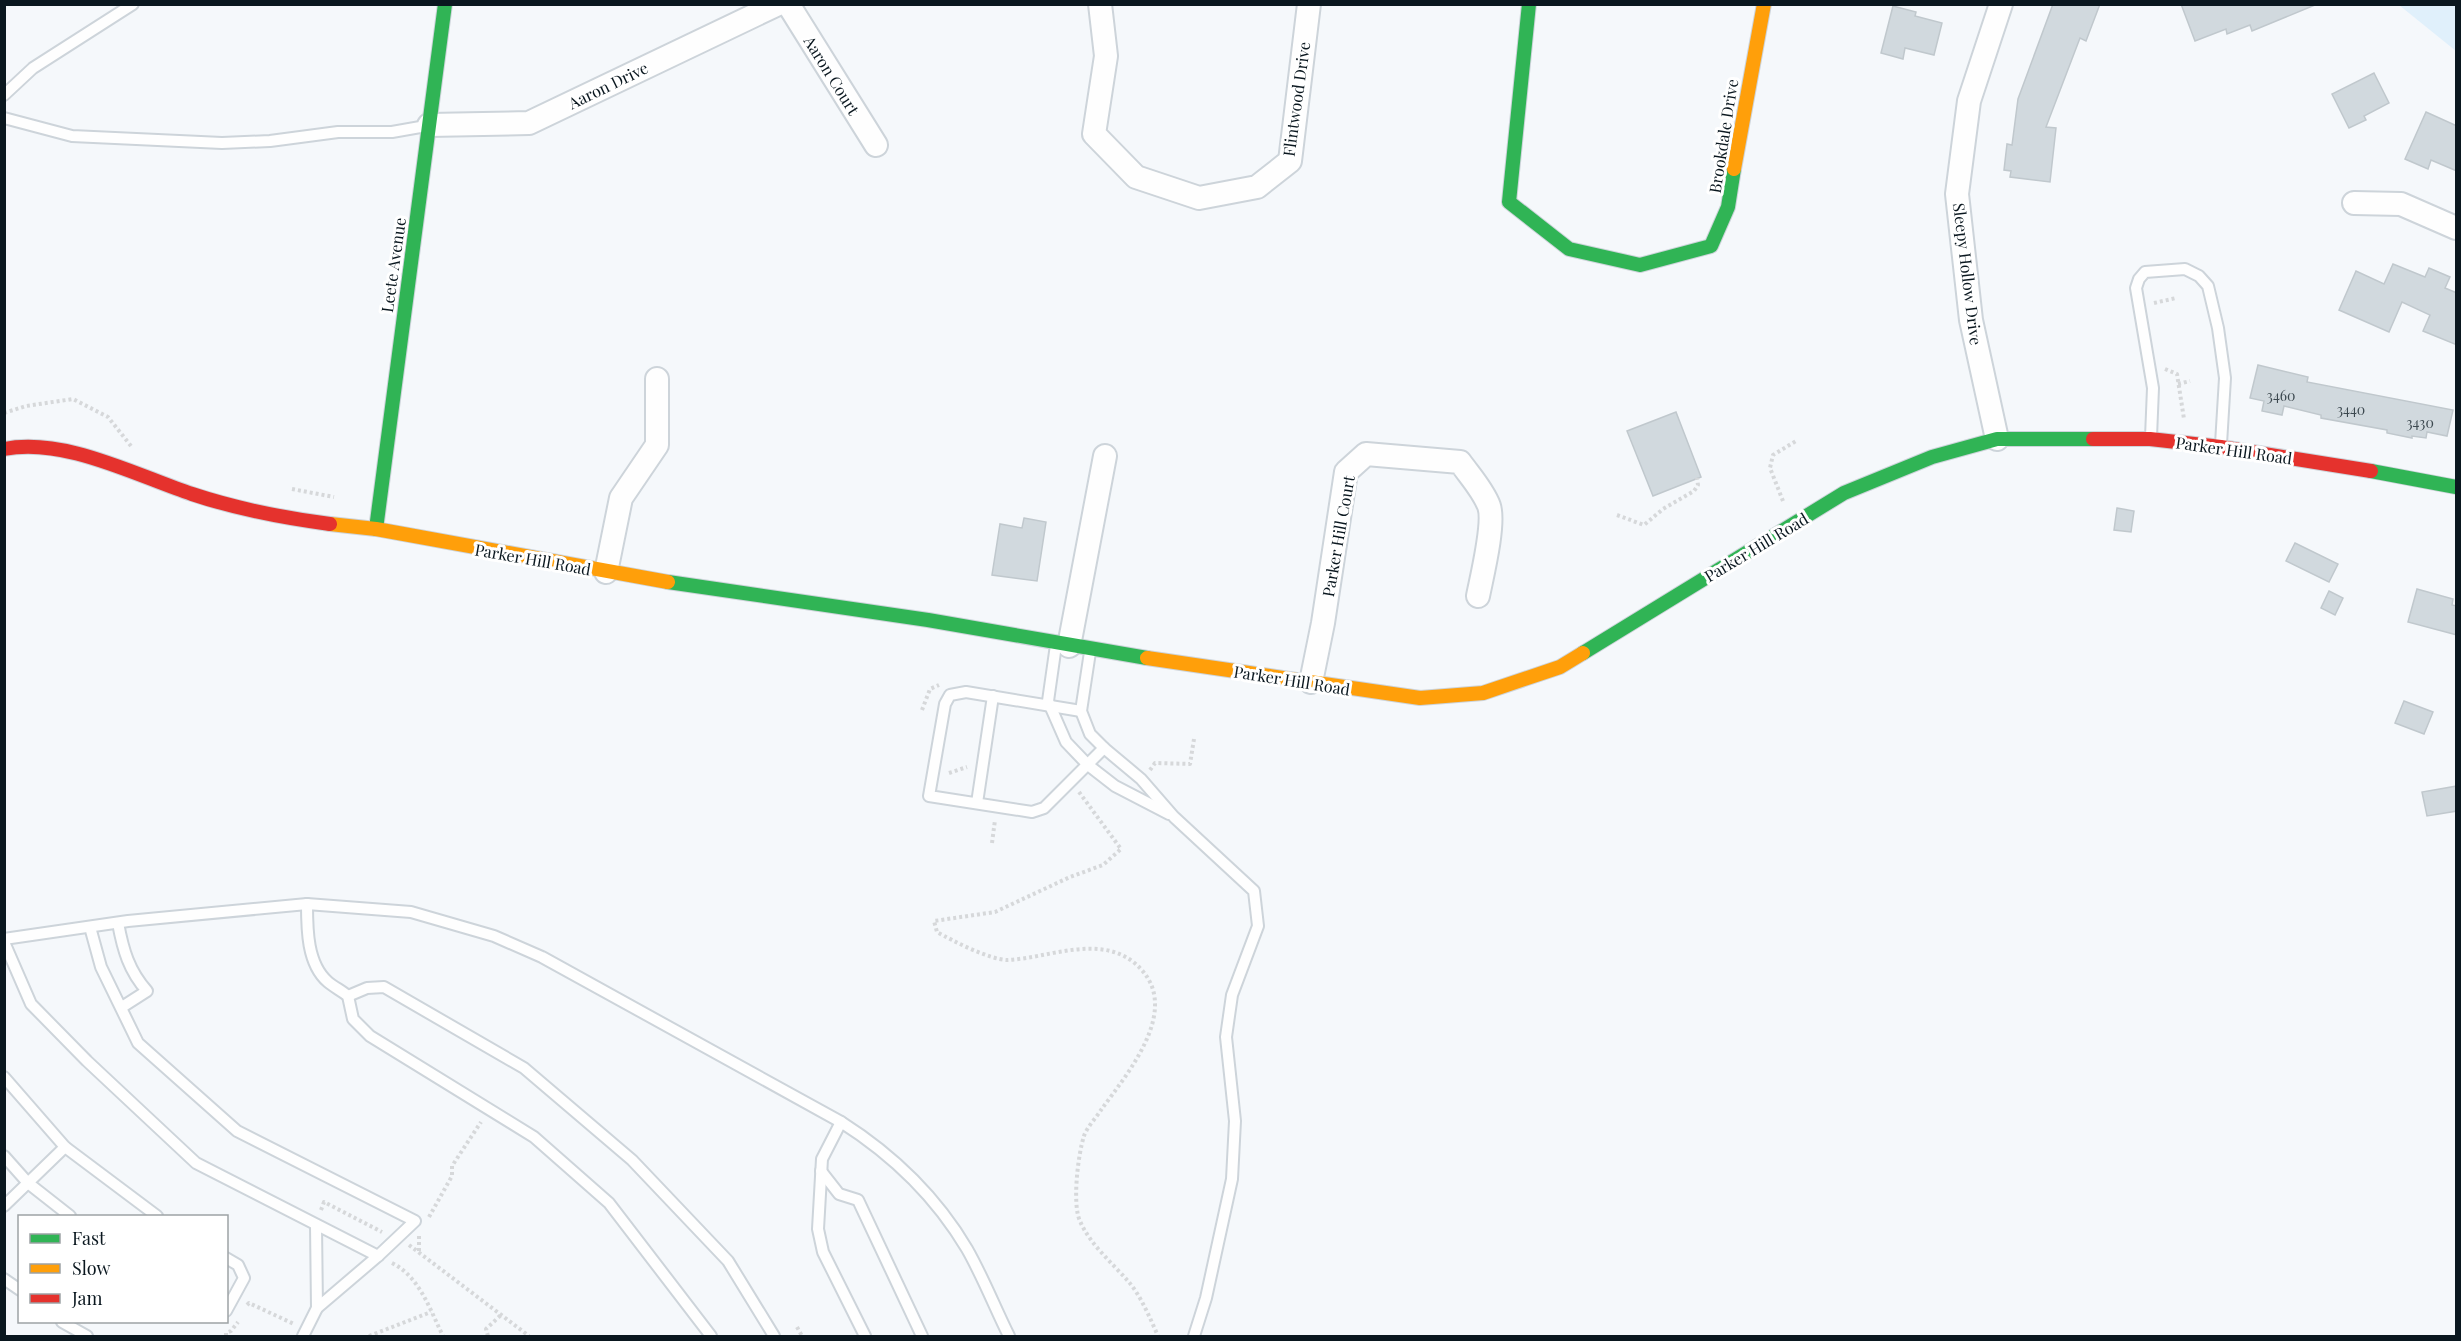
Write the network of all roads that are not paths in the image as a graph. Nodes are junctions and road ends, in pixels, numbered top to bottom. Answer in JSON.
{"nodes":[{"id":1,"x":133,"y":4,"type":"edge"},
{"id":2,"x":445,"y":4,"type":"edge"},
{"id":3,"x":777,"y":4,"type":"edge"},
{"id":4,"x":788,"y":4,"type":"edge"},
{"id":5,"x":1100,"y":4,"type":"edge"},
{"id":6,"x":1309,"y":4,"type":"edge"},
{"id":7,"x":1529,"y":4,"type":"edge"},
{"id":8,"x":1764,"y":4,"type":"edge"},
{"id":9,"x":2001,"y":4,"type":"edge"},
{"id":10,"x":4,"y":95,"type":"edge"},
{"id":11,"x":4,"y":118,"type":"edge"},
{"id":12,"x":429,"y":125,"type":"junction"},
{"id":13,"x":876,"y":145,"type":"dead end"},
{"id":14,"x":2354,"y":203,"type":"dead end"},
{"id":15,"x":2457,"y":228,"type":"edge"},
{"id":16,"x":657,"y":379,"type":"dead end"},
{"id":17,"x":1997,"y":439,"type":"junction"},
{"id":18,"x":2150,"y":439,"type":"junction"},
{"id":19,"x":2221,"y":447,"type":"junction"},
{"id":20,"x":4,"y":449,"type":"edge"},
{"id":21,"x":1105,"y":456,"type":"dead end"},
{"id":22,"x":2457,"y":487,"type":"edge"},
{"id":23,"x":376,"y":529,"type":"junction"},
{"id":24,"x":606,"y":572,"type":"junction"},
{"id":25,"x":1478,"y":596,"type":"dead end"},
{"id":26,"x":1072,"y":646,"type":"junction"},
{"id":27,"x":1311,"y":682,"type":"junction"},
{"id":28,"x":993,"y":696,"type":"junction"},
{"id":29,"x":1050,"y":706,"type":"junction"},
{"id":30,"x":1081,"y":711,"type":"junction"},
{"id":31,"x":1104,"y":748,"type":"junction"},
{"id":32,"x":1088,"y":765,"type":"junction"},
{"id":33,"x":977,"y":803,"type":"junction"},
{"id":34,"x":1174,"y":817,"type":"junction"},
{"id":35,"x":307,"y":904,"type":"junction"},
{"id":36,"x":118,"y":923,"type":"junction"},
{"id":37,"x":90,"y":927,"type":"junction"},
{"id":38,"x":4,"y":940,"type":"edge"},
{"id":39,"x":348,"y":996,"type":"junction"},
{"id":40,"x":122,"y":1007,"type":"junction"},
{"id":41,"x":4,"y":1077,"type":"edge"},
{"id":42,"x":841,"y":1122,"type":"junction"},
{"id":43,"x":65,"y":1147,"type":"junction"},
{"id":44,"x":4,"y":1156,"type":"edge"},
{"id":45,"x":821,"y":1171,"type":"junction"},
{"id":46,"x":28,"y":1183,"type":"junction"},
{"id":47,"x":4,"y":1206,"type":"edge"},
{"id":48,"x":69,"y":1215,"type":"edge"},
{"id":49,"x":156,"y":1215,"type":"edge"},
{"id":50,"x":316,"y":1225,"type":"junction"},
{"id":51,"x":378,"y":1256,"type":"junction"},
{"id":52,"x":228,"y":1259,"type":"edge"},
{"id":53,"x":4,"y":1279,"type":"edge"},
{"id":54,"x":18,"y":1289,"type":"edge"},
{"id":55,"x":228,"y":1307,"type":"edge"},
{"id":56,"x":317,"y":1308,"type":"junction"},
{"id":57,"x":64,"y":1323,"type":"edge"},
{"id":58,"x":304,"y":1333,"type":"edge"},
{"id":59,"x":87,"y":1336,"type":"edge"},
{"id":60,"x":711,"y":1336,"type":"edge"},
{"id":61,"x":774,"y":1336,"type":"edge"},
{"id":62,"x":865,"y":1336,"type":"edge"},
{"id":63,"x":922,"y":1336,"type":"edge"},
{"id":64,"x":1009,"y":1336,"type":"edge"},
{"id":65,"x":1194,"y":1336,"type":"edge"}],
"edges":[{"from":1,"to":10,"type":"lane"},
{"from":2,"to":12,"type":"street","name":"Leete Avenue"},
{"from":3,"to":12,"type":"street","name":"Aaron Drive"},
{"from":4,"to":13,"type":"street","name":"Aaron Court"},
{"from":5,"to":6,"type":"street","name":"Flintwood Drive"},
{"from":7,"to":8,"type":"street","name":"Brookdale Drive"},
{"from":9,"to":17,"type":"street","name":"Sleepy Hollow Drive"},
{"from":11,"to":12,"type":"lane"},
{"from":12,"to":23,"type":"street","name":"Leete Avenue"},
{"from":14,"to":15,"type":"street"},
{"from":16,"to":24,"type":"street"},
{"from":17,"to":18,"type":"street","name":"Parker Hill Road"},
{"from":17,"to":27,"type":"street","name":"Parker Hill Road"},
{"from":18,"to":19,"type":"street","name":"Parker Hill Road"},
{"from":18,"to":19,"type":"lane"},
{"from":19,"to":22,"type":"street","name":"Parker Hill Road"},
{"from":20,"to":23,"type":"street","name":"Parker Hill Road"},
{"from":21,"to":26,"type":"street"},
{"from":23,"to":24,"type":"street","name":"Parker Hill Road"},
{"from":24,"to":26,"type":"street","name":"Parker Hill Road"},
{"from":25,"to":27,"type":"street","name":"Parker Hill Court"},
{"from":26,"to":27,"type":"street","name":"Parker Hill Road"},
{"from":26,"to":29,"type":"lane"},
{"from":26,"to":30,"type":"lane"},
{"from":28,"to":29,"type":"lane"},
{"from":28,"to":33,"type":"lane"},
{"from":28,"to":33,"type":"lane"},
{"from":29,"to":30,"type":"lane"},
{"from":29,"to":32,"type":"lane"},
{"from":30,"to":31,"type":"lane"},
{"from":31,"to":32,"type":"lane"},
{"from":31,"to":34,"type":"lane"},
{"from":32,"to":33,"type":"lane"},
{"from":32,"to":34,"type":"lane"},
{"from":34,"to":65,"type":"lane"},
{"from":35,"to":36,"type":"lane"},
{"from":35,"to":39,"type":"lane"},
{"from":35,"to":42,"type":"lane"},
{"from":36,"to":37,"type":"lane"},
{"from":36,"to":40,"type":"lane"},
{"from":37,"to":38,"type":"lane"},
{"from":37,"to":40,"type":"lane"},
{"from":38,"to":50,"type":"lane"},
{"from":39,"to":60,"type":"lane"},
{"from":39,"to":61,"type":"lane"},
{"from":40,"to":51,"type":"lane"},
{"from":41,"to":43,"type":"lane"},
{"from":42,"to":45,"type":"lane"},
{"from":42,"to":64,"type":"lane"},
{"from":43,"to":46,"type":"lane"},
{"from":43,"to":49,"type":"lane"},
{"from":44,"to":46,"type":"lane"},
{"from":45,"to":62,"type":"lane"},
{"from":45,"to":63,"type":"lane"},
{"from":46,"to":47,"type":"lane"},
{"from":46,"to":48,"type":"lane"},
{"from":50,"to":51,"type":"lane"},
{"from":50,"to":56,"type":"lane"},
{"from":51,"to":56,"type":"lane"},
{"from":52,"to":55,"type":"lane"},
{"from":53,"to":54,"type":"lane"},
{"from":56,"to":58,"type":"lane"},
{"from":57,"to":59,"type":"lane"}]}
